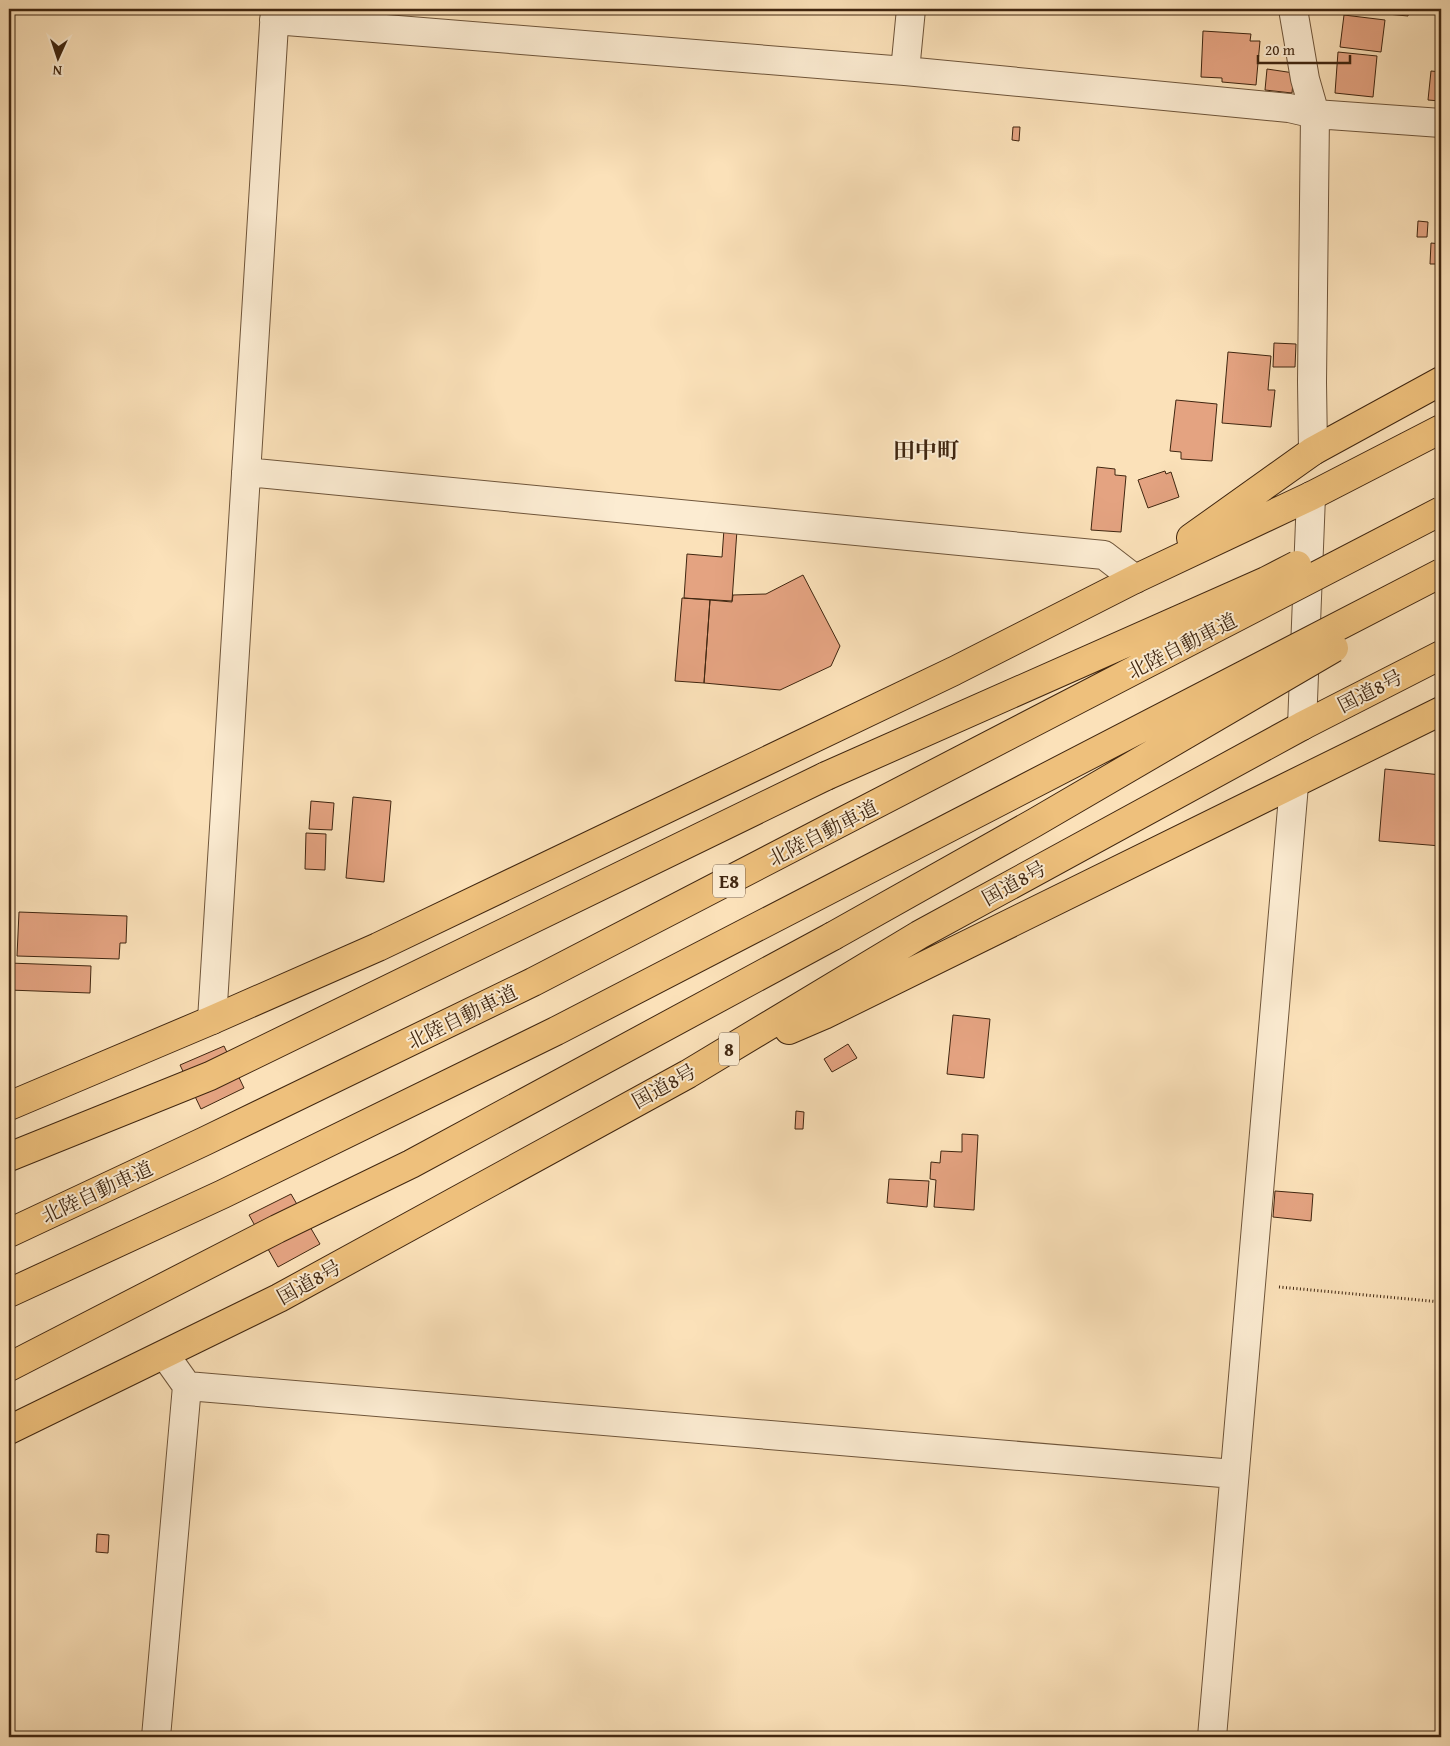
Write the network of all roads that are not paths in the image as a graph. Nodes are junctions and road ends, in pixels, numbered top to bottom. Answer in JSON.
{"nodes":[{"id":1,"x":911,"y":9,"type":"edge"},
{"id":2,"x":1293,"y":9,"type":"edge"},
{"id":3,"x":275,"y":14,"type":"edge"},
{"id":4,"x":905,"y":71,"type":"junction"},
{"id":5,"x":1316,"y":114,"type":"junction"},
{"id":6,"x":1441,"y":123,"type":"edge"},
{"id":7,"x":1441,"y":381,"type":"edge"},
{"id":8,"x":1441,"y":429,"type":"edge"},
{"id":9,"x":1313,"y":451,"type":"junction"},
{"id":10,"x":246,"y":472,"type":"junction"},
{"id":11,"x":1441,"y":493,"type":"edge"},
{"id":12,"x":1311,"y":496,"type":"junction"},
{"id":13,"x":1441,"y":511,"type":"edge"},
{"id":14,"x":1441,"y":573,"type":"edge"},
{"id":15,"x":1136,"y":579,"type":"junction"},
{"id":16,"x":1441,"y":585,"type":"edge"},
{"id":17,"x":1441,"y":655,"type":"edge"},
{"id":18,"x":1441,"y":711,"type":"edge"},
{"id":19,"x":1302,"y":726,"type":"junction"},
{"id":20,"x":1294,"y":785,"type":"junction"},
{"id":21,"x":212,"y":1020,"type":"junction"},
{"id":22,"x":688,"y":1074,"type":"junction"},
{"id":23,"x":9,"y":1106,"type":"edge"},
{"id":24,"x":9,"y":1157,"type":"edge"},
{"id":25,"x":9,"y":1233,"type":"edge"},
{"id":26,"x":9,"y":1293,"type":"edge"},
{"id":27,"x":165,"y":1355,"type":"junction"},
{"id":28,"x":9,"y":1367,"type":"edge"},
{"id":29,"x":187,"y":1386,"type":"junction"},
{"id":30,"x":9,"y":1430,"type":"edge"},
{"id":31,"x":1234,"y":1474,"type":"junction"},
{"id":32,"x":156,"y":1737,"type":"edge"},
{"id":33,"x":1212,"y":1737,"type":"edge"}],
"edges":[{"from":1,"to":4,"type":"street"},
{"from":2,"to":5,"type":"street"},
{"from":3,"to":4,"type":"street"},
{"from":3,"to":10,"type":"street"},
{"from":4,"to":5,"type":"street"},
{"from":5,"to":6,"type":"street"},
{"from":5,"to":9,"type":"street"},
{"from":7,"to":9,"type":"highway"},
{"from":8,"to":12,"type":"highway"},
{"from":9,"to":15,"type":"highway"},
{"from":10,"to":15,"type":"street"},
{"from":10,"to":21,"type":"street"},
{"from":11,"to":24,"type":"highway","bridge":true},
{"from":12,"to":15,"type":"highway"},
{"from":12,"to":19,"type":"street"},
{"from":13,"to":25,"type":"highway","name":"北陸自動車道","number":"E8","bridge":true},
{"from":14,"to":26,"type":"highway","bridge":true},
{"from":15,"to":21,"type":"highway"},
{"from":16,"to":28,"type":"highway","bridge":true},
{"from":17,"to":19,"type":"highway","name":"国道8号","number":"8"},
{"from":18,"to":20,"type":"highway"},
{"from":19,"to":22,"type":"highway","name":"国道8号","number":"8"},
{"from":20,"to":22,"type":"highway"},
{"from":20,"to":31,"type":"street"},
{"from":21,"to":23,"type":"highway"},
{"from":22,"to":27,"type":"highway","name":"国道8号","number":"8"},
{"from":27,"to":29,"type":"street"},
{"from":27,"to":30,"type":"highway","name":"国道8号","number":"8"},
{"from":29,"to":31,"type":"street"},
{"from":29,"to":32,"type":"street"},
{"from":31,"to":33,"type":"street"}]}
